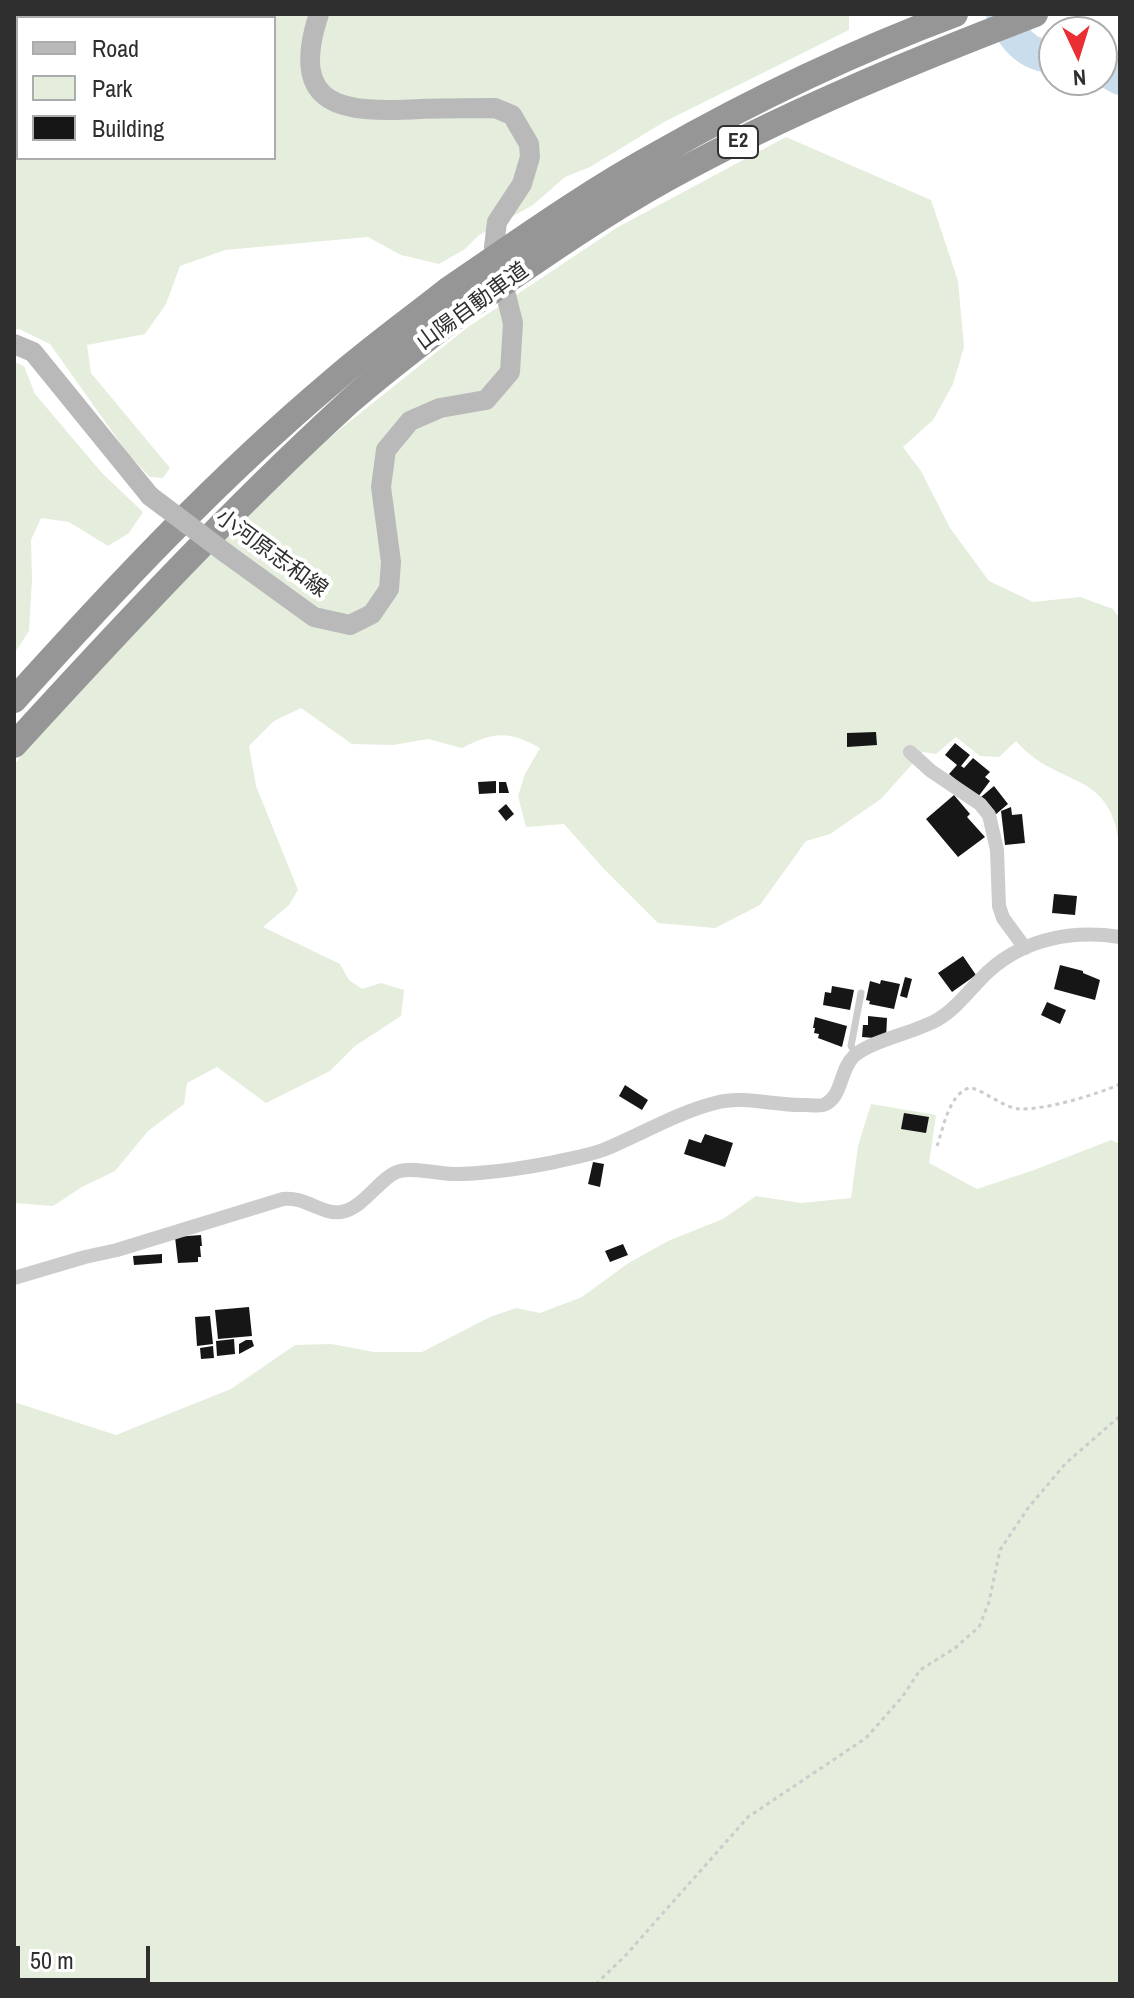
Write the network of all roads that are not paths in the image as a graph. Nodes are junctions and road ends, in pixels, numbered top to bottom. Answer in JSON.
{"nodes":[{"id":1,"x":319,"y":14,"type":"edge"},
{"id":2,"x":955,"y":14,"type":"edge"},
{"id":3,"x":1035,"y":14,"type":"edge"},
{"id":4,"x":456,"y":301,"type":"junction"},
{"id":5,"x":14,"y":344,"type":"edge"},
{"id":6,"x":14,"y":700,"type":"edge"},
{"id":7,"x":14,"y":745,"type":"edge"},
{"id":8,"x":910,"y":752,"type":"dead end"},
{"id":9,"x":1120,"y":937,"type":"edge"},
{"id":10,"x":1025,"y":948,"type":"junction"},
{"id":11,"x":861,"y":993,"type":"dead end"},
{"id":12,"x":856,"y":1054,"type":"junction"},
{"id":13,"x":14,"y":1278,"type":"edge"}],
"edges":[{"from":1,"to":5,"type":"main road","name":"小河原志和線","bridge":true},
{"from":2,"to":4,"type":"highway","name":"山陽自動車道","number":"E2","bridge":true},
{"from":3,"to":4,"type":"highway","name":"山陽自動車道","number":"E2","bridge":true},
{"from":4,"to":6,"type":"highway","name":"山陽自動車道","number":"E2"},
{"from":4,"to":7,"type":"highway","name":"山陽自動車道","number":"E2"},
{"from":8,"to":10,"type":"street"},
{"from":9,"to":10,"type":"street"},
{"from":10,"to":12,"type":"street"},
{"from":11,"to":12,"type":"lane"},
{"from":12,"to":13,"type":"street"}]}
